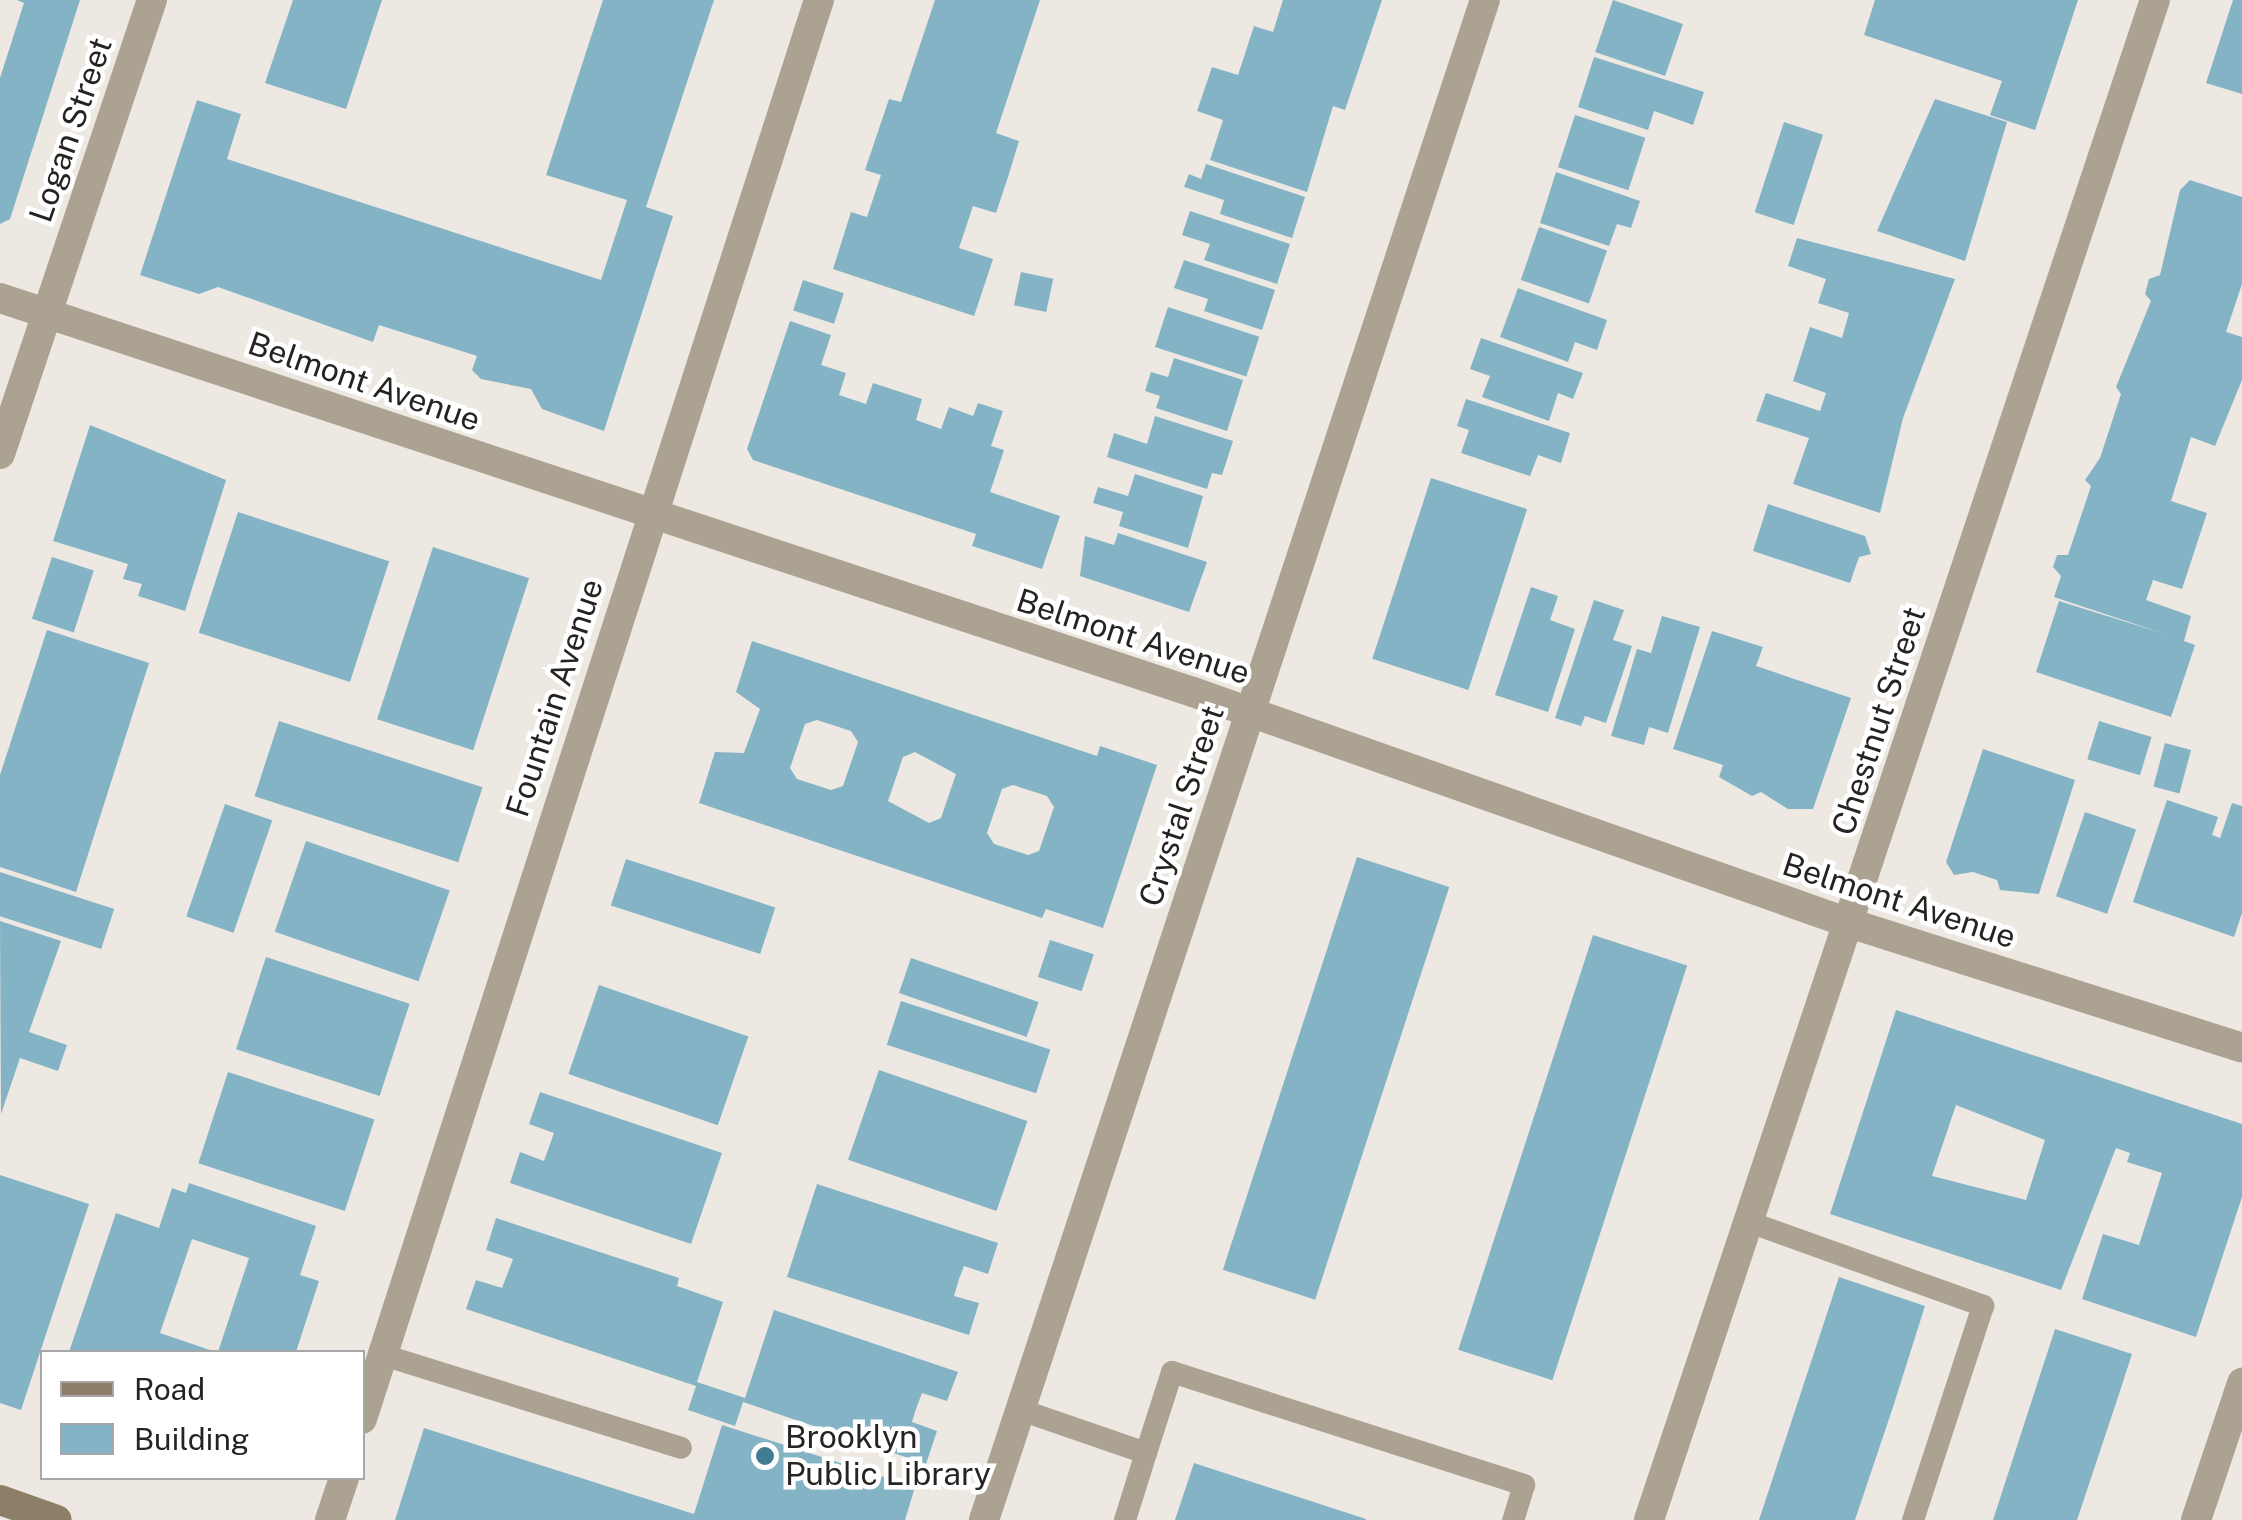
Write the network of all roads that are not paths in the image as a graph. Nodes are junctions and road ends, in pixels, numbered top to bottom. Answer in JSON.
{"nodes":[{"id":1,"x":152,"y":0,"type":"edge"},
{"id":2,"x":819,"y":0,"type":"edge"},
{"id":3,"x":1485,"y":0,"type":"edge"},
{"id":4,"x":2155,"y":0,"type":"edge"},
{"id":5,"x":0,"y":298,"type":"edge"},
{"id":6,"x":46,"y":313,"type":"junction"},
{"id":7,"x":0,"y":454,"type":"edge"},
{"id":8,"x":650,"y":515,"type":"junction"},
{"id":9,"x":1250,"y":712,"type":"junction"},
{"id":10,"x":1849,"y":923,"type":"junction"},
{"id":11,"x":2242,"y":1048,"type":"edge"},
{"id":12,"x":1748,"y":1222,"type":"junction"},
{"id":13,"x":383,"y":1355,"type":"junction"},
{"id":14,"x":2242,"y":1383,"type":"edge"},
{"id":15,"x":365,"y":1410,"type":"edge"},
{"id":16,"x":1021,"y":1410,"type":"junction"},
{"id":17,"x":681,"y":1448,"type":"dead end"},
{"id":18,"x":1146,"y":1452,"type":"junction"},
{"id":19,"x":343,"y":1480,"type":"edge"},
{"id":20,"x":0,"y":1500,"type":"edge"},
{"id":21,"x":57,"y":1520,"type":"edge"},
{"id":22,"x":330,"y":1520,"type":"edge"},
{"id":23,"x":984,"y":1520,"type":"edge"},
{"id":24,"x":1124,"y":1520,"type":"edge"},
{"id":25,"x":1513,"y":1520,"type":"edge"},
{"id":26,"x":1650,"y":1520,"type":"edge"},
{"id":27,"x":1913,"y":1520,"type":"edge"},
{"id":28,"x":2196,"y":1520,"type":"edge"}],
"edges":[{"from":1,"to":6,"type":"street","name":"Logan Street"},
{"from":2,"to":8,"type":"street","name":"Fountain Avenue"},
{"from":3,"to":9,"type":"street","name":"Crystal Street"},
{"from":4,"to":10,"type":"street","name":"Chestnut Street"},
{"from":5,"to":6,"type":"street","name":"Belmont Avenue"},
{"from":6,"to":7,"type":"street","name":"Logan Street"},
{"from":6,"to":8,"type":"street","name":"Belmont Avenue"},
{"from":8,"to":9,"type":"street","name":"Belmont Avenue"},
{"from":8,"to":13,"type":"street","name":"Fountain Avenue"},
{"from":9,"to":10,"type":"street","name":"Belmont Avenue"},
{"from":9,"to":16,"type":"street","name":"Crystal Street"},
{"from":10,"to":11,"type":"street","name":"Belmont Avenue"},
{"from":10,"to":12,"type":"street","name":"Chestnut Street"},
{"from":12,"to":26,"type":"street","name":"Chestnut Street"},
{"from":12,"to":27,"type":"lane"},
{"from":13,"to":15,"type":"street","name":"Fountain Avenue"},
{"from":13,"to":17,"type":"lane"},
{"from":14,"to":28,"type":"street"},
{"from":16,"to":18,"type":"lane"},
{"from":16,"to":23,"type":"street","name":"Crystal Street"},
{"from":18,"to":24,"type":"lane"},
{"from":18,"to":25,"type":"lane"},
{"from":19,"to":22,"type":"street"},
{"from":20,"to":21,"type":"street"}]}
